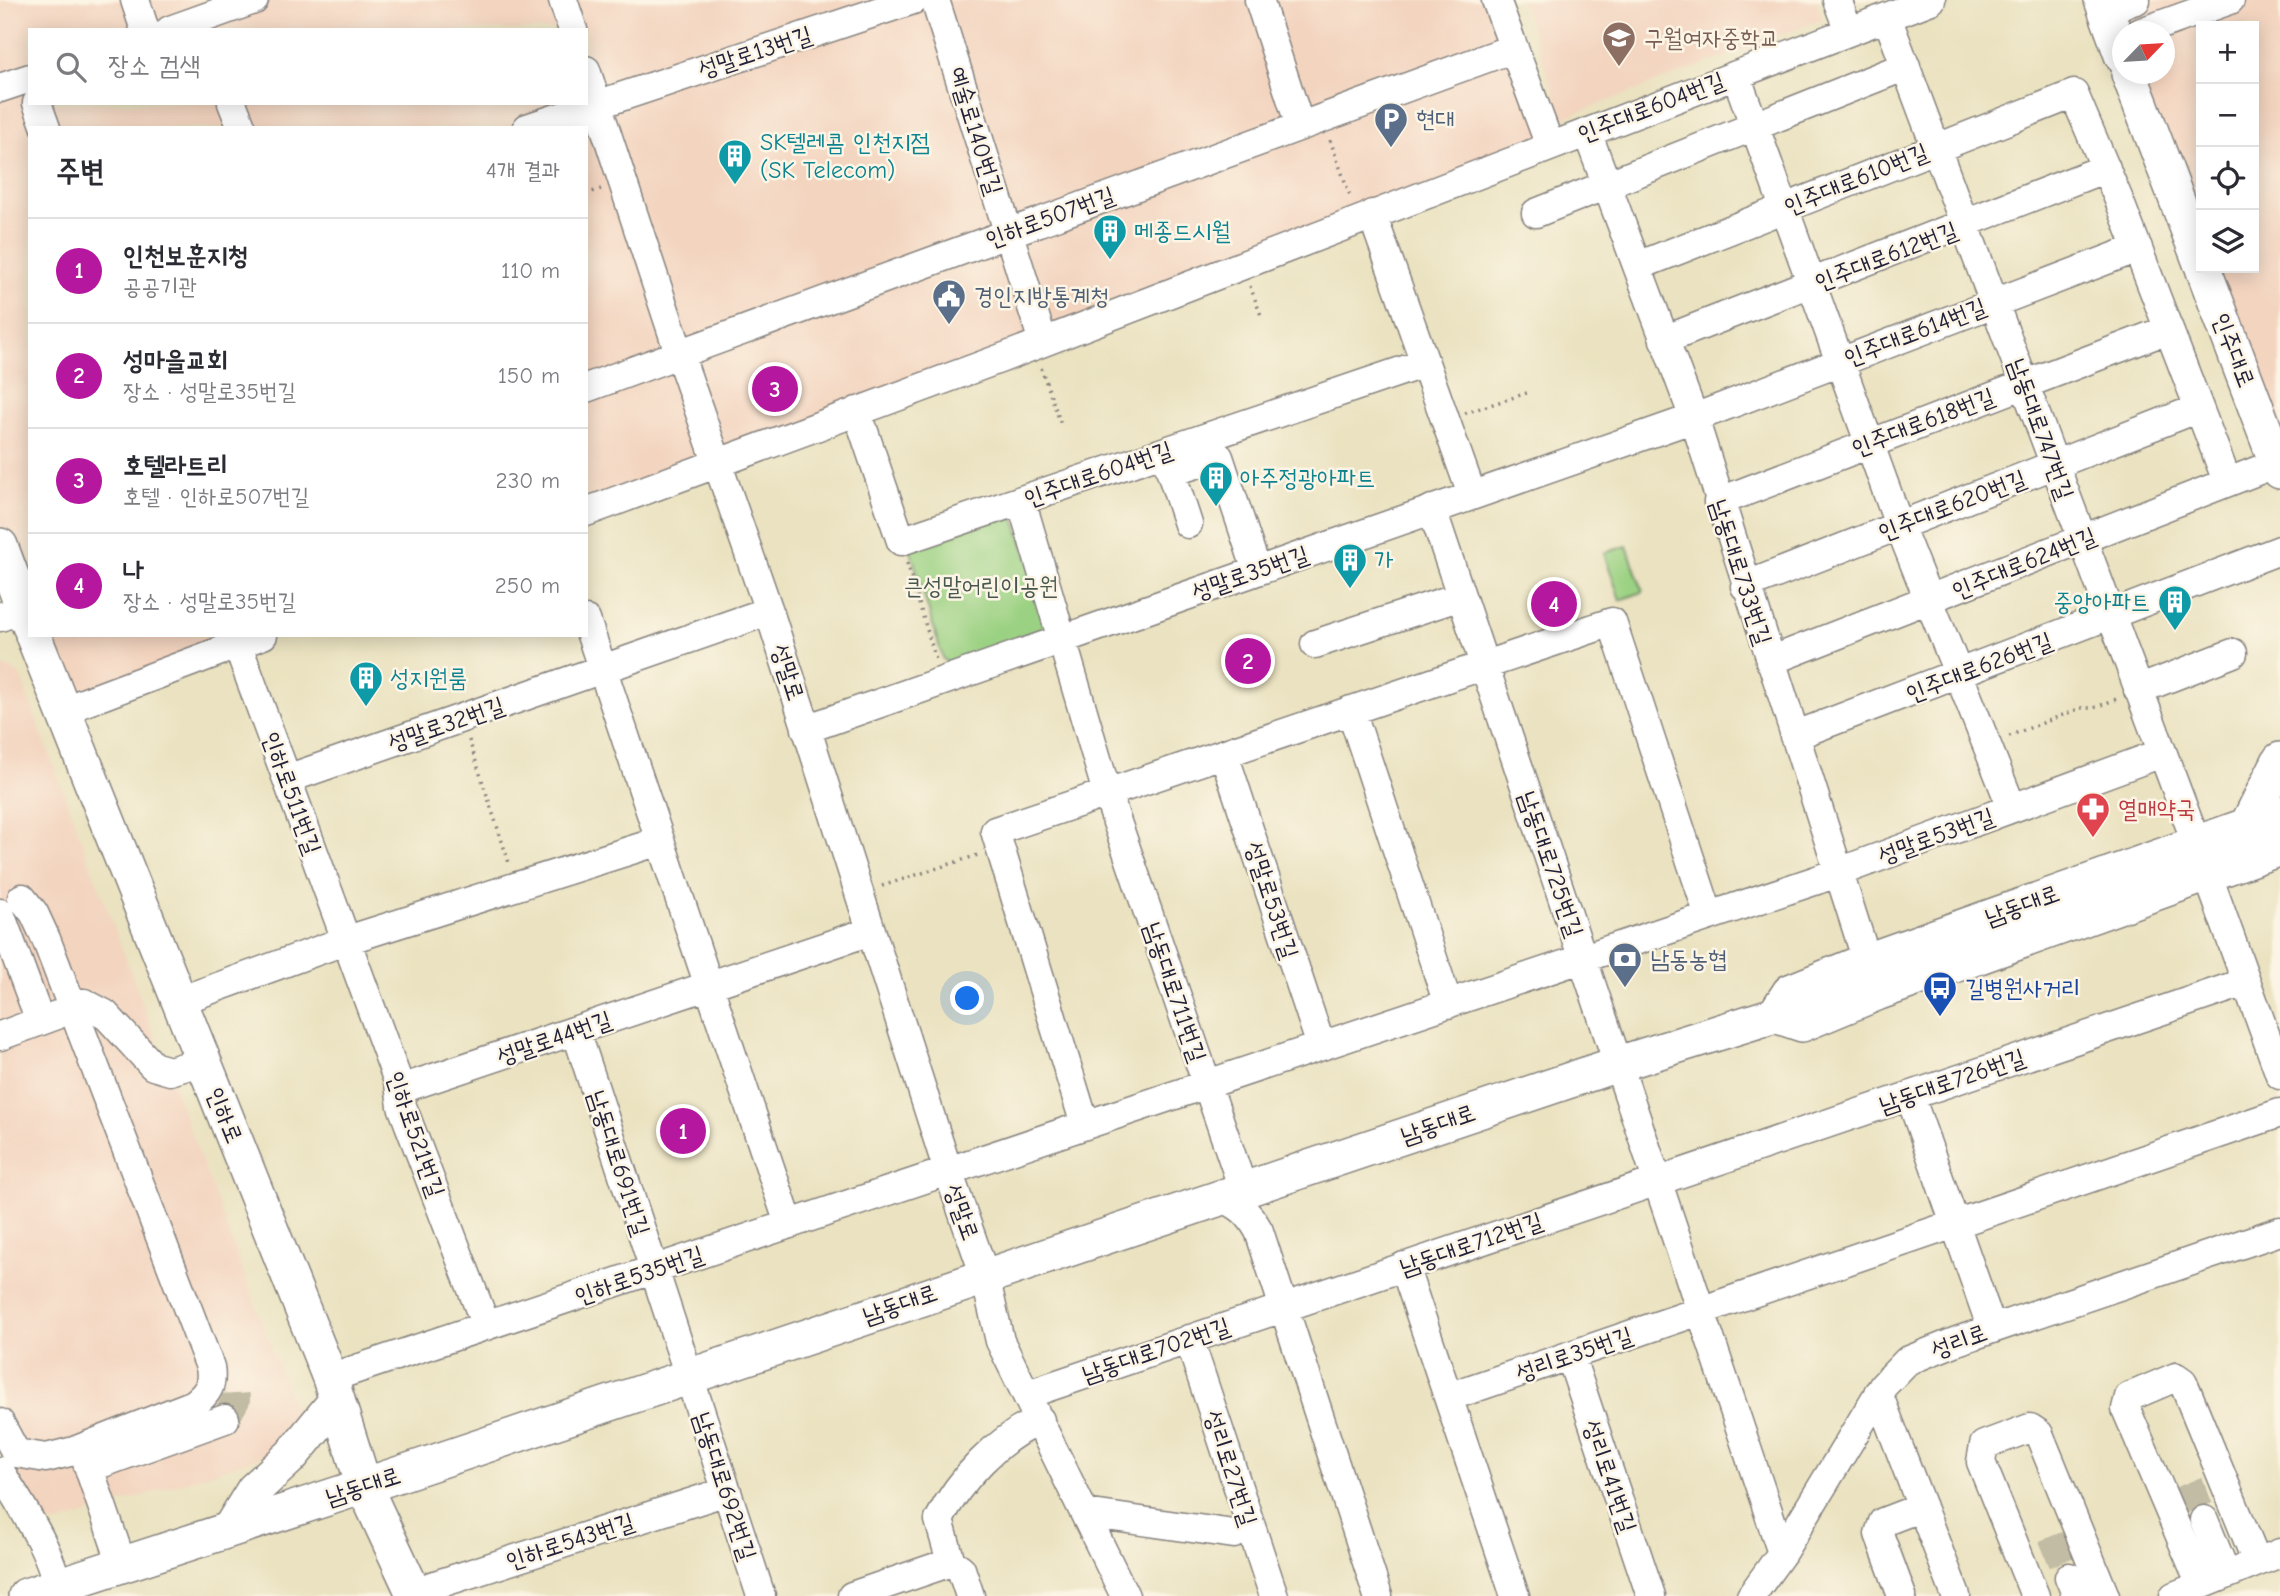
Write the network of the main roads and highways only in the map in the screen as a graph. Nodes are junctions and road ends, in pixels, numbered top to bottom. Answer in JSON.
{"nodes":[{"id":1,"x":2133,"y":84,"type":"edge"},
{"id":2,"x":2196,"y":249,"type":"edge"},
{"id":3,"x":2205,"y":273,"type":"edge"},
{"id":4,"x":2279,"y":467,"type":"edge"},
{"id":5,"x":0,"y":546,"type":"edge"},
{"id":6,"x":23,"y":619,"type":"edge"},
{"id":7,"x":31,"y":637,"type":"edge"},
{"id":8,"x":2280,"y":760,"type":"edge"},
{"id":9,"x":2264,"y":819,"type":"edge"},
{"id":10,"x":2280,"y":848,"type":"edge"},
{"id":11,"x":2201,"y":857,"type":"junction"},
{"id":12,"x":2244,"y":860,"type":"junction"},
{"id":13,"x":2280,"y":878,"type":"edge"},
{"id":14,"x":1775,"y":1015,"type":"junction"},
{"id":15,"x":333,"y":1389,"type":"junction"},
{"id":16,"x":364,"y":1486,"type":"junction"},
{"id":17,"x":230,"y":1529,"type":"junction"},
{"id":18,"x":47,"y":1593,"type":"edge"},
{"id":19,"x":414,"y":1594,"type":"edge"}],
"edges":[{"from":1,"to":2,"type":"main road","name":"인주대로"},
{"from":3,"to":4,"type":"main road","name":"인주대로"},
{"from":5,"to":6,"type":"main road","name":"인하로"},
{"from":7,"to":15,"type":"main road","name":"인하로"},
{"from":8,"to":9,"type":"main road"},
{"from":9,"to":11,"type":"main road","name":"남동대로"},
{"from":10,"to":12,"type":"main road","name":"남동대로"},
{"from":11,"to":12,"type":"main road","name":"남동대로"},
{"from":11,"to":14,"type":"main road","name":"남동대로"},
{"from":11,"to":14,"type":"main road","name":"남동대로"},
{"from":12,"to":13,"type":"main road"},
{"from":14,"to":16,"type":"main road","name":"남동대로"},
{"from":15,"to":16,"type":"main road","name":"인하로"},
{"from":15,"to":17,"type":"main road"},
{"from":16,"to":17,"type":"main road","name":"남동대로"},
{"from":16,"to":19,"type":"main road","name":"인하로"},
{"from":17,"to":18,"type":"main road","name":"남동대로"}]}
